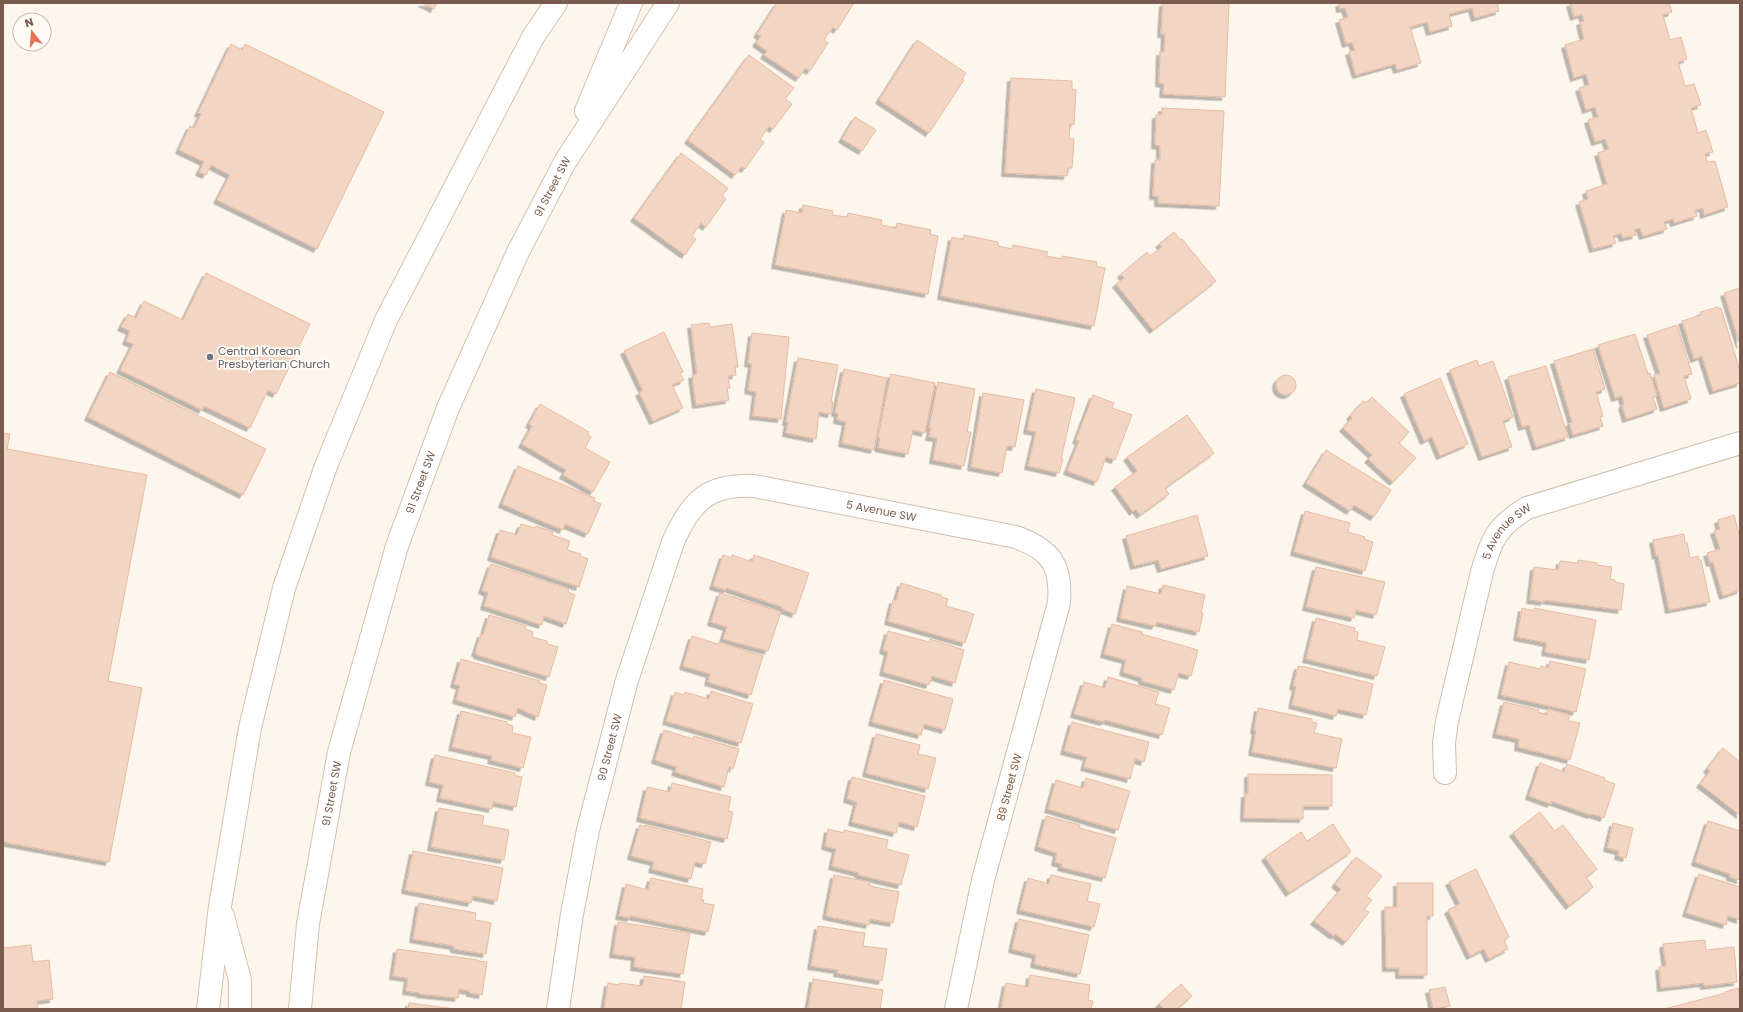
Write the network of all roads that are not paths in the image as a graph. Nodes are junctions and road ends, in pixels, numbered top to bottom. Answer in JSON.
{"nodes":[{"id":1,"x":556,"y":3,"type":"edge"},
{"id":2,"x":631,"y":3,"type":"edge"},
{"id":3,"x":668,"y":3,"type":"edge"},
{"id":4,"x":565,"y":162,"type":"junction"},
{"id":5,"x":1740,"y":443,"type":"edge"},
{"id":6,"x":700,"y":499,"type":"joint"},
{"id":7,"x":1055,"y":565,"type":"joint"},
{"id":8,"x":1444,"y":773,"type":"dead end"},
{"id":9,"x":220,"y":906,"type":"junction"},
{"id":10,"x":208,"y":1009,"type":"edge"},
{"id":11,"x":240,"y":1009,"type":"edge"},
{"id":12,"x":300,"y":1009,"type":"edge"},
{"id":13,"x":558,"y":1009,"type":"edge"},
{"id":14,"x":956,"y":1009,"type":"edge"}],
"edges":[{"from":1,"to":9,"type":"main road"},
{"from":2,"to":4,"type":"main road"},
{"from":3,"to":4,"type":"main road","name":"91 Street SW"},
{"from":4,"to":12,"type":"main road","name":"91 Street SW"},
{"from":5,"to":8,"type":"main road","name":"5 Avenue SW"},
{"from":6,"to":7,"type":"main road","name":"5 Avenue SW"},
{"from":6,"to":13,"type":"main road","name":"90 Street SW"},
{"from":7,"to":14,"type":"main road","name":"89 Street SW"},
{"from":9,"to":10,"type":"main road"},
{"from":9,"to":11,"type":"main road"}]}
